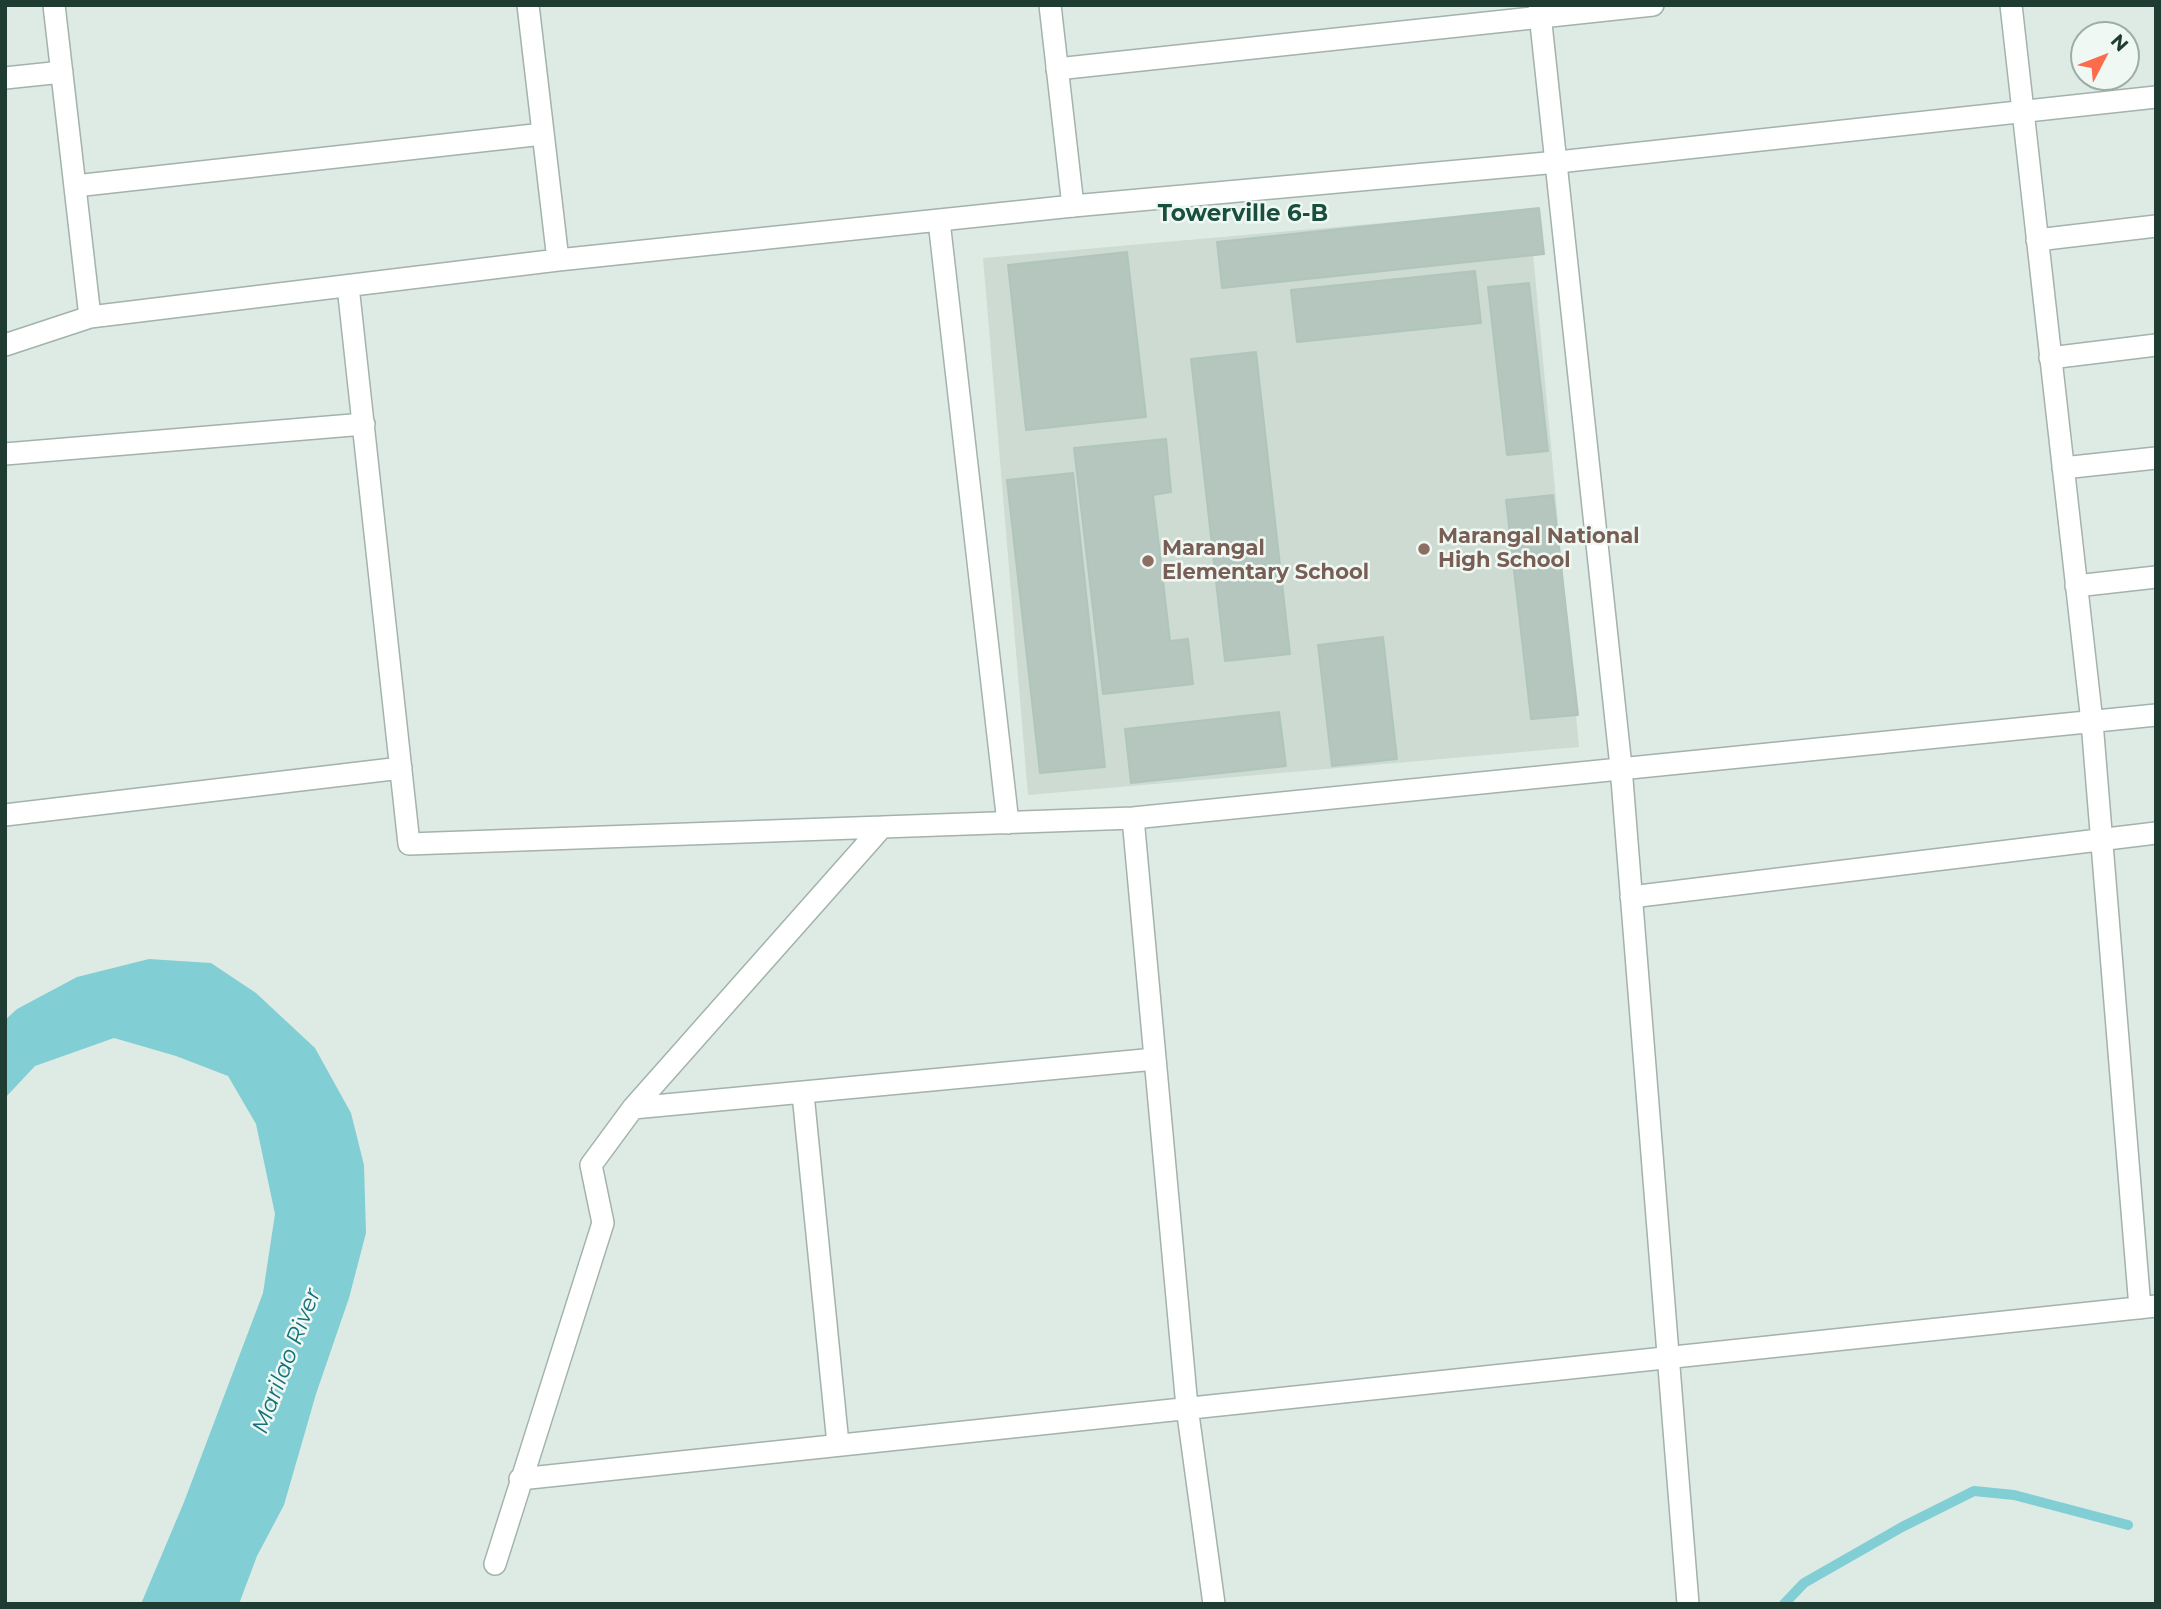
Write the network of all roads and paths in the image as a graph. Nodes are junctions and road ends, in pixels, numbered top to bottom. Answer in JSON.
{"nodes":[{"id":1,"x":54,"y":5,"type":"edge"},
{"id":2,"x":528,"y":5,"type":"edge"},
{"id":3,"x":1050,"y":5,"type":"edge"},
{"id":4,"x":1653,"y":5,"type":"edge"},
{"id":5,"x":2011,"y":5,"type":"edge"},
{"id":6,"x":1540,"y":11,"type":"edge"},
{"id":7,"x":1057,"y":69,"type":"junction"},
{"id":8,"x":62,"y":72,"type":"junction"},
{"id":9,"x":5,"y":78,"type":"edge"},
{"id":10,"x":2156,"y":97,"type":"edge"},
{"id":11,"x":2021,"y":111,"type":"junction"},
{"id":12,"x":543,"y":134,"type":"junction"},
{"id":13,"x":1558,"y":162,"type":"junction"},
{"id":14,"x":75,"y":186,"type":"junction"},
{"id":15,"x":1073,"y":206,"type":"junction"},
{"id":16,"x":939,"y":221,"type":"junction"},
{"id":17,"x":2156,"y":226,"type":"edge"},
{"id":18,"x":2037,"y":240,"type":"junction"},
{"id":19,"x":558,"y":260,"type":"junction"},
{"id":20,"x":348,"y":286,"type":"junction"},
{"id":21,"x":90,"y":317,"type":"junction"},
{"id":22,"x":5,"y":345,"type":"edge"},
{"id":23,"x":2156,"y":345,"type":"edge"},
{"id":24,"x":2050,"y":358,"type":"junction"},
{"id":25,"x":364,"y":424,"type":"junction"},
{"id":26,"x":5,"y":454,"type":"edge"},
{"id":27,"x":2156,"y":458,"type":"edge"},
{"id":28,"x":2063,"y":468,"type":"junction"},
{"id":29,"x":2156,"y":577,"type":"edge"},
{"id":30,"x":2076,"y":586,"type":"junction"},
{"id":31,"x":2156,"y":715,"type":"edge"},
{"id":32,"x":2092,"y":722,"type":"junction"},
{"id":33,"x":1621,"y":767,"type":"junction"},
{"id":34,"x":401,"y":768,"type":"junction"},
{"id":35,"x":5,"y":815,"type":"edge"},
{"id":36,"x":1133,"y":818,"type":"junction"},
{"id":37,"x":1008,"y":823,"type":"junction"},
{"id":38,"x":882,"y":827,"type":"junction"},
{"id":39,"x":2156,"y":833,"type":"edge"},
{"id":40,"x":2102,"y":838,"type":"junction"},
{"id":41,"x":1631,"y":897,"type":"junction"},
{"id":42,"x":1155,"y":1059,"type":"junction"},
{"id":43,"x":803,"y":1094,"type":"junction"},
{"id":44,"x":633,"y":1108,"type":"junction"},
{"id":45,"x":2148,"y":1307,"type":"edge"},
{"id":46,"x":1669,"y":1358,"type":"junction"},
{"id":47,"x":1187,"y":1407,"type":"junction"},
{"id":48,"x":838,"y":1444,"type":"junction"},
{"id":49,"x":520,"y":1479,"type":"junction"},
{"id":50,"x":495,"y":1564,"type":"dead end"},
{"id":51,"x":1214,"y":1604,"type":"edge"},
{"id":52,"x":1688,"y":1604,"type":"edge"}],
"edges":[{"from":1,"to":8,"type":"street"},
{"from":2,"to":12,"type":"street"},
{"from":3,"to":7,"type":"street"},
{"from":4,"to":6,"type":"street"},
{"from":5,"to":11,"type":"street"},
{"from":6,"to":7,"type":"street"},
{"from":6,"to":13,"type":"street"},
{"from":7,"to":15,"type":"street"},
{"from":8,"to":9,"type":"street"},
{"from":8,"to":14,"type":"street"},
{"from":10,"to":11,"type":"street"},
{"from":11,"to":13,"type":"street"},
{"from":11,"to":18,"type":"street"},
{"from":12,"to":14,"type":"street"},
{"from":12,"to":19,"type":"street"},
{"from":13,"to":15,"type":"street"},
{"from":13,"to":33,"type":"street"},
{"from":14,"to":21,"type":"street"},
{"from":15,"to":16,"type":"street"},
{"from":16,"to":19,"type":"street"},
{"from":16,"to":37,"type":"street"},
{"from":17,"to":18,"type":"street"},
{"from":18,"to":24,"type":"street"},
{"from":19,"to":20,"type":"street"},
{"from":20,"to":21,"type":"street"},
{"from":20,"to":25,"type":"street"},
{"from":21,"to":22,"type":"street"},
{"from":23,"to":24,"type":"street"},
{"from":24,"to":28,"type":"street"},
{"from":25,"to":26,"type":"street"},
{"from":25,"to":34,"type":"street"},
{"from":27,"to":28,"type":"street"},
{"from":28,"to":30,"type":"street"},
{"from":29,"to":30,"type":"street"},
{"from":30,"to":32,"type":"street"},
{"from":31,"to":32,"type":"street"},
{"from":32,"to":33,"type":"street"},
{"from":32,"to":40,"type":"street"},
{"from":33,"to":36,"type":"street"},
{"from":33,"to":41,"type":"street"},
{"from":34,"to":35,"type":"street"},
{"from":34,"to":38,"type":"street"},
{"from":36,"to":37,"type":"street"},
{"from":36,"to":42,"type":"street"},
{"from":37,"to":38,"type":"street"},
{"from":38,"to":44,"type":"street"},
{"from":39,"to":40,"type":"street"},
{"from":40,"to":41,"type":"street"},
{"from":40,"to":45,"type":"street"},
{"from":41,"to":46,"type":"street"},
{"from":42,"to":43,"type":"street"},
{"from":42,"to":47,"type":"street"},
{"from":43,"to":44,"type":"street"},
{"from":43,"to":48,"type":"street"},
{"from":44,"to":49,"type":"street"},
{"from":45,"to":46,"type":"street"},
{"from":46,"to":47,"type":"street"},
{"from":46,"to":52,"type":"street"},
{"from":47,"to":48,"type":"street"},
{"from":47,"to":51,"type":"street"},
{"from":48,"to":49,"type":"street"},
{"from":49,"to":50,"type":"street"}]}
